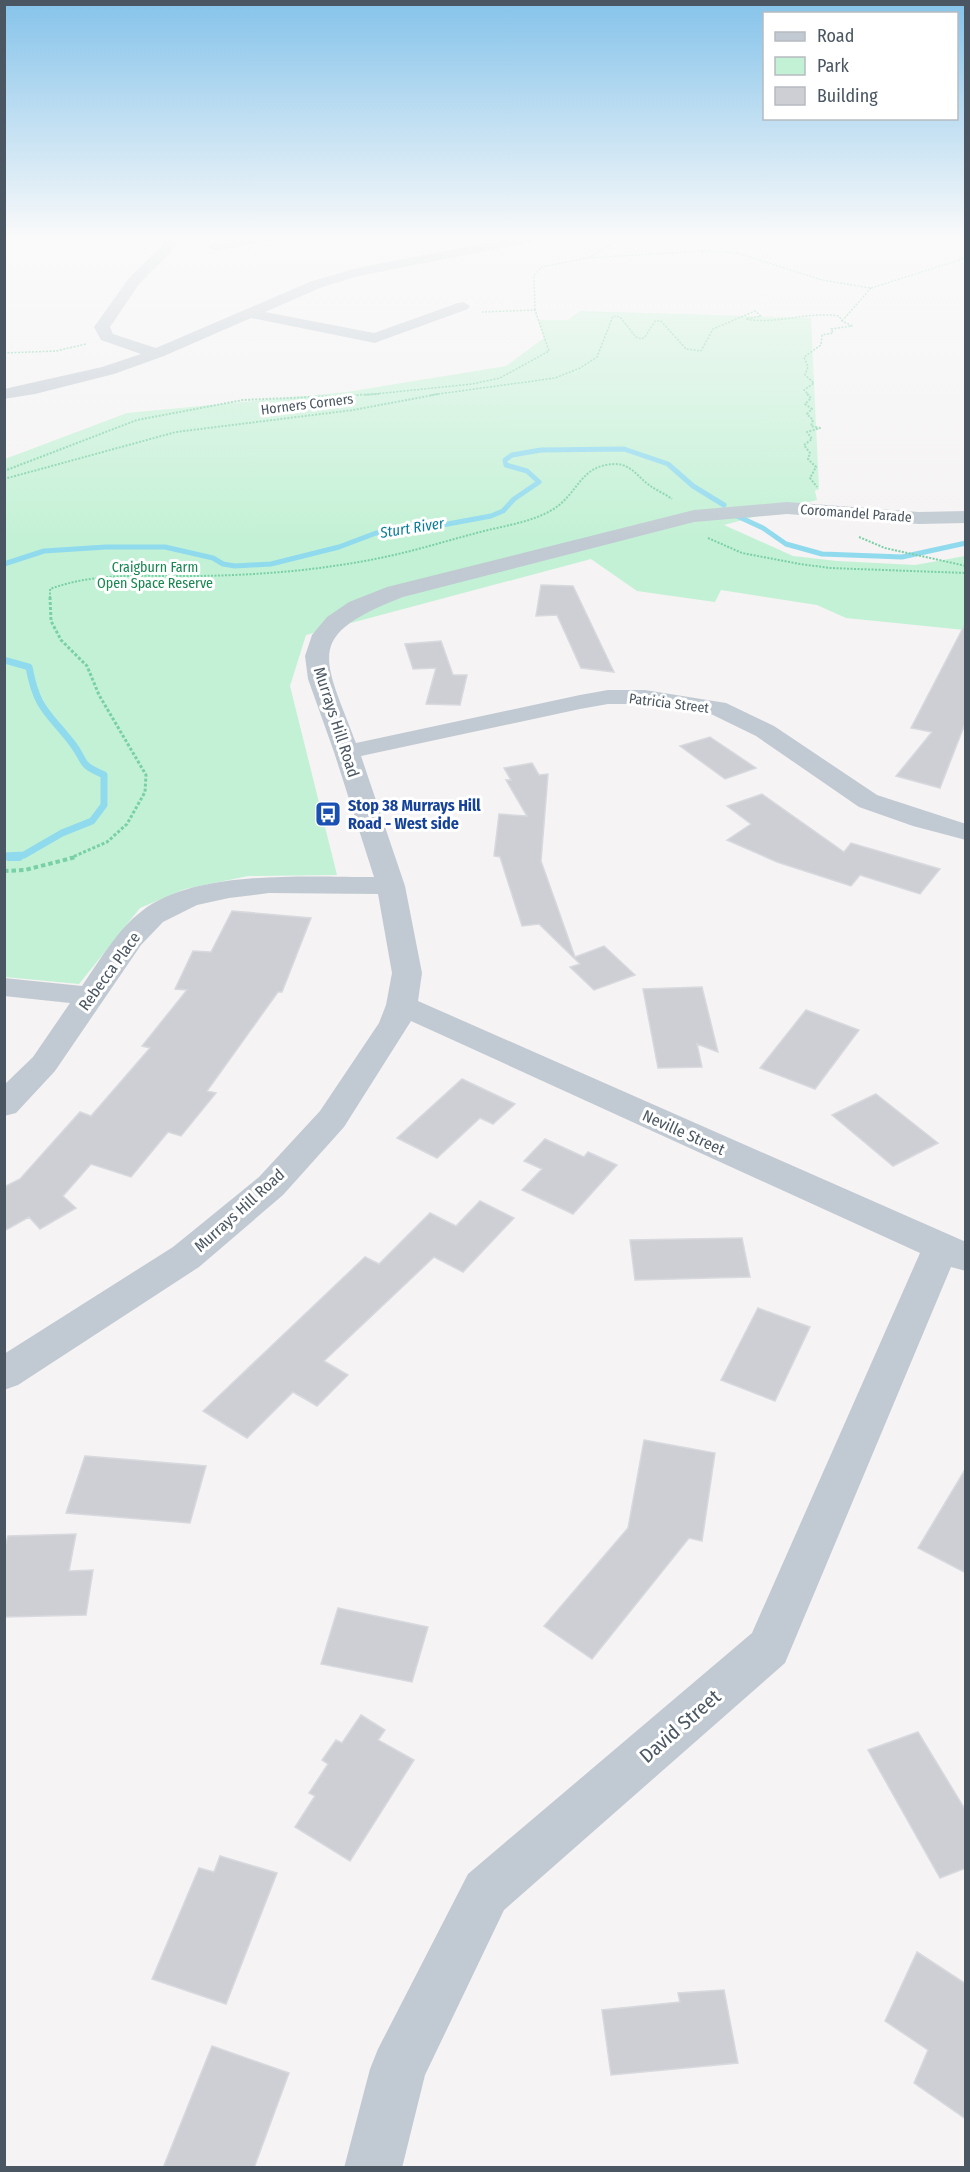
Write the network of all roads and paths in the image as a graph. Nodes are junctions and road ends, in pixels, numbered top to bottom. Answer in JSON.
{"nodes":[{"id":1,"x":100,"y":338,"type":"edge"},
{"id":2,"x":113,"y":338,"type":"edge"},
{"id":3,"x":191,"y":338,"type":"edge"},
{"id":4,"x":374,"y":338,"type":"edge"},
{"id":5,"x":545,"y":338,"type":"edge"},
{"id":6,"x":604,"y":338,"type":"edge"},
{"id":7,"x":676,"y":338,"type":"edge"},
{"id":8,"x":708,"y":338,"type":"edge"},
{"id":9,"x":822,"y":338,"type":"edge"},
{"id":10,"x":348,"y":345,"type":"dead end"},
{"id":11,"x":4,"y":353,"type":"edge"},
{"id":12,"x":158,"y":353,"type":"junction"},
{"id":13,"x":4,"y":394,"type":"edge"},
{"id":14,"x":4,"y":471,"type":"edge"},
{"id":15,"x":4,"y":478,"type":"edge"},
{"id":16,"x":746,"y":510,"type":"joint"},
{"id":17,"x":836,"y":511,"type":"junction"},
{"id":18,"x":699,"y":515,"type":"junction"},
{"id":19,"x":966,"y":517,"type":"edge"},
{"id":20,"x":672,"y":522,"type":"junction"},
{"id":21,"x":885,"y":548,"type":"dead end"},
{"id":22,"x":966,"y":566,"type":"edge"},
{"id":23,"x":966,"y":573,"type":"edge"},
{"id":24,"x":347,"y":752,"type":"junction"},
{"id":25,"x":966,"y":832,"type":"edge"},
{"id":26,"x":4,"y":871,"type":"edge"},
{"id":27,"x":391,"y":886,"type":"junction"},
{"id":28,"x":4,"y":987,"type":"edge"},
{"id":29,"x":90,"y":996,"type":"junction"},
{"id":30,"x":402,"y":1005,"type":"junction"},
{"id":31,"x":4,"y":1105,"type":"edge"},
{"id":32,"x":953,"y":1253,"type":"edge"},
{"id":33,"x":4,"y":1374,"type":"edge"},
{"id":34,"x":373,"y":2168,"type":"edge"}],
"edges":[{"from":1,"to":11,"type":"path"},
{"from":2,"to":12,"type":"street"},
{"from":3,"to":12,"type":"street"},
{"from":4,"to":10,"type":"street"},
{"from":5,"to":14,"type":"path"},
{"from":6,"to":15,"type":"path","name":"Horners Corners"},
{"from":7,"to":8,"type":"path","name":"Horners Corners"},
{"from":9,"to":17,"type":"path"},
{"from":12,"to":13,"type":"street"},
{"from":16,"to":17,"type":"street","name":"Coromandel Parade"},
{"from":16,"to":18,"type":"street","name":"Murrays Hill Road"},
{"from":17,"to":19,"type":"street","name":"Coromandel Parade"},
{"from":18,"to":20,"type":"street","name":"Murrays Hill Road"},
{"from":18,"to":26,"type":"path"},
{"from":20,"to":23,"type":"path"},
{"from":20,"to":24,"type":"street","name":"Murrays Hill Road"},
{"from":21,"to":22,"type":"path"},
{"from":24,"to":25,"type":"street","name":"Patricia Street"},
{"from":24,"to":27,"type":"street","name":"Murrays Hill Road"},
{"from":27,"to":29,"type":"street","name":"Rebecca Place"},
{"from":27,"to":30,"type":"street","name":"Murrays Hill Road"},
{"from":28,"to":29,"type":"street"},
{"from":29,"to":31,"type":"street","name":"Rebecca Place"},
{"from":30,"to":32,"type":"street","name":"Neville Street"},
{"from":30,"to":33,"type":"street","name":"Murrays Hill Road"},
{"from":32,"to":34,"type":"street","name":"David Street"}]}
